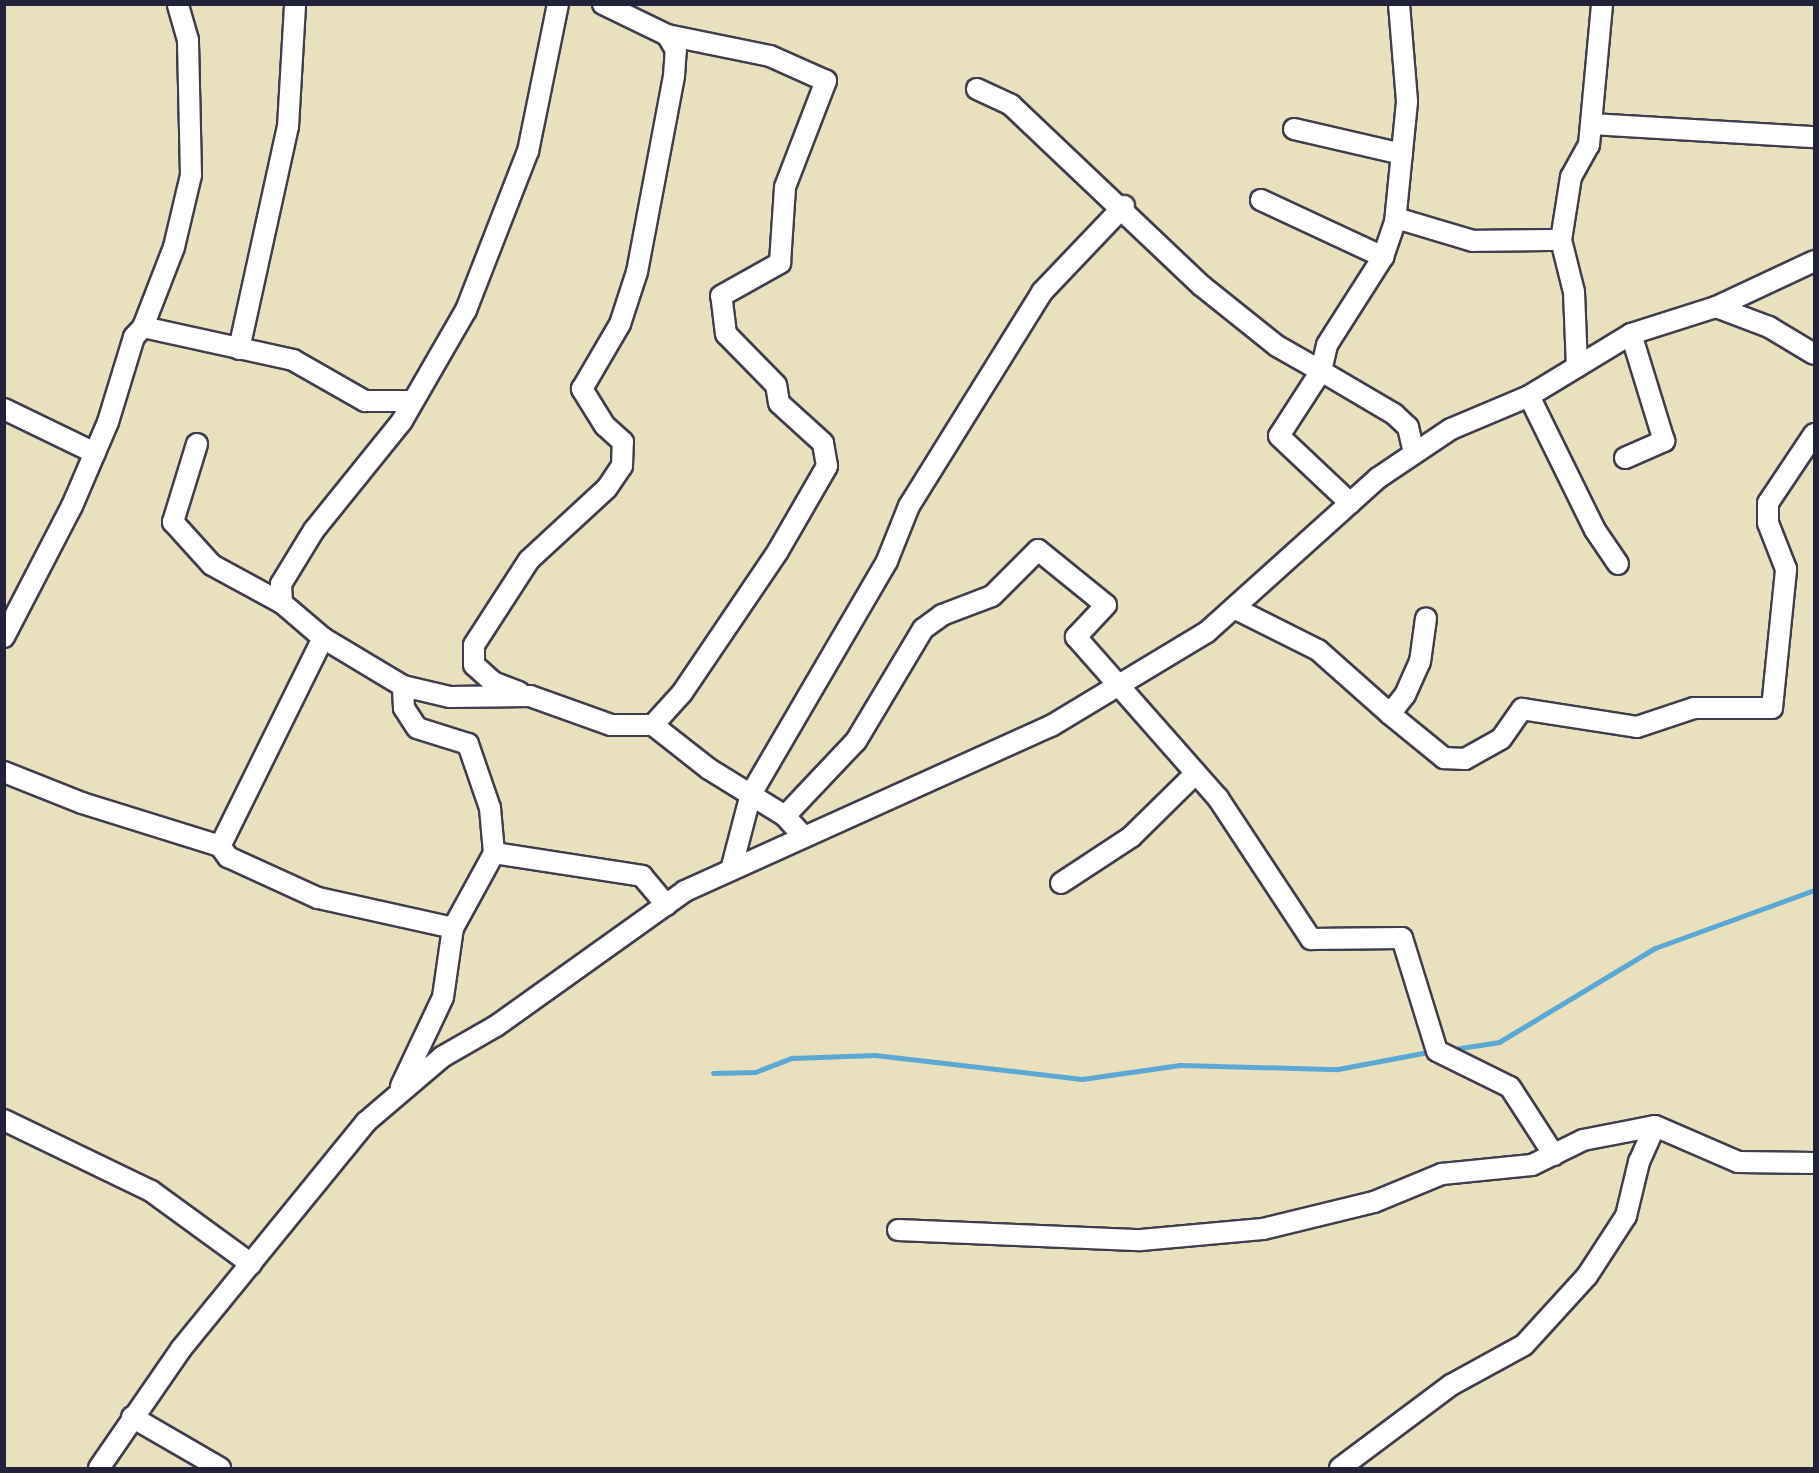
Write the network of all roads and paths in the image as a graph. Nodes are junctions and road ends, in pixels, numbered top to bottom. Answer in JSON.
{"nodes":[{"id":1,"x":178,"y":4,"type":"edge"},
{"id":2,"x":295,"y":4,"type":"edge"},
{"id":3,"x":558,"y":4,"type":"edge"},
{"id":4,"x":603,"y":4,"type":"edge"},
{"id":5,"x":1399,"y":4,"type":"edge"},
{"id":6,"x":1602,"y":4,"type":"edge"},
{"id":7,"x":667,"y":35,"type":"junction"},
{"id":8,"x":977,"y":89,"type":"dead end"},
{"id":9,"x":1593,"y":124,"type":"junction"},
{"id":10,"x":1294,"y":129,"type":"dead end"},
{"id":11,"x":1815,"y":137,"type":"edge"},
{"id":12,"x":1402,"y":154,"type":"junction"},
{"id":13,"x":1261,"y":200,"type":"dead end"},
{"id":14,"x":1124,"y":206,"type":"junction"},
{"id":15,"x":1396,"y":218,"type":"junction"},
{"id":16,"x":1561,"y":240,"type":"junction"},
{"id":17,"x":1383,"y":257,"type":"junction"},
{"id":18,"x":1815,"y":261,"type":"edge"},
{"id":19,"x":1716,"y":307,"type":"junction"},
{"id":20,"x":143,"y":327,"type":"junction"},
{"id":21,"x":1631,"y":334,"type":"junction"},
{"id":22,"x":239,"y":349,"type":"junction"},
{"id":23,"x":1815,"y":354,"type":"edge"},
{"id":24,"x":1577,"y":367,"type":"junction"},
{"id":25,"x":1321,"y":371,"type":"junction"},
{"id":26,"x":1529,"y":396,"type":"junction"},
{"id":27,"x":412,"y":401,"type":"junction"},
{"id":28,"x":5,"y":408,"type":"edge"},
{"id":29,"x":1815,"y":434,"type":"edge"},
{"id":30,"x":197,"y":444,"type":"dead end"},
{"id":31,"x":1414,"y":452,"type":"junction"},
{"id":32,"x":95,"y":453,"type":"junction"},
{"id":33,"x":1625,"y":458,"type":"dead end"},
{"id":34,"x":1808,"y":458,"type":"edge"},
{"id":35,"x":1350,"y":503,"type":"junction"},
{"id":36,"x":1618,"y":564,"type":"dead end"},
{"id":37,"x":282,"y":603,"type":"junction"},
{"id":38,"x":1234,"y":608,"type":"junction"},
{"id":39,"x":1426,"y":618,"type":"dead end"},
{"id":40,"x":4,"y":637,"type":"edge"},
{"id":41,"x":323,"y":638,"type":"junction"},
{"id":42,"x":403,"y":686,"type":"junction"},
{"id":43,"x":1115,"y":687,"type":"junction"},
{"id":44,"x":530,"y":696,"type":"junction"},
{"id":45,"x":1390,"y":714,"type":"junction"},
{"id":46,"x":653,"y":725,"type":"junction"},
{"id":47,"x":4,"y":772,"type":"edge"},
{"id":48,"x":1195,"y":774,"type":"junction"},
{"id":49,"x":751,"y":794,"type":"junction"},
{"id":50,"x":785,"y":816,"type":"junction"},
{"id":51,"x":804,"y":837,"type":"junction"},
{"id":52,"x":220,"y":846,"type":"junction"},
{"id":53,"x":494,"y":853,"type":"junction"},
{"id":54,"x":731,"y":870,"type":"junction"},
{"id":55,"x":1062,"y":883,"type":"dead end"},
{"id":56,"x":666,"y":905,"type":"junction"},
{"id":57,"x":453,"y":928,"type":"junction"},
{"id":58,"x":399,"y":1092,"type":"junction"},
{"id":59,"x":4,"y":1120,"type":"edge"},
{"id":60,"x":1655,"y":1126,"type":"junction"},
{"id":61,"x":1554,"y":1155,"type":"junction"},
{"id":62,"x":1815,"y":1163,"type":"edge"},
{"id":63,"x":898,"y":1230,"type":"dead end"},
{"id":64,"x":251,"y":1264,"type":"junction"},
{"id":65,"x":132,"y":1417,"type":"junction"},
{"id":66,"x":99,"y":1468,"type":"edge"},
{"id":67,"x":220,"y":1468,"type":"edge"},
{"id":68,"x":1340,"y":1468,"type":"edge"}],
"edges":[{"from":1,"to":20,"type":"street"},
{"from":2,"to":22,"type":"street"},
{"from":3,"to":27,"type":"street"},
{"from":4,"to":7,"type":"street"},
{"from":5,"to":12,"type":"street"},
{"from":6,"to":9,"type":"street"},
{"from":7,"to":44,"type":"street"},
{"from":7,"to":46,"type":"street"},
{"from":8,"to":14,"type":"street"},
{"from":9,"to":11,"type":"street"},
{"from":9,"to":16,"type":"street"},
{"from":10,"to":12,"type":"street"},
{"from":12,"to":15,"type":"street"},
{"from":13,"to":17,"type":"street"},
{"from":14,"to":25,"type":"street"},
{"from":14,"to":49,"type":"street"},
{"from":15,"to":16,"type":"street"},
{"from":15,"to":17,"type":"street"},
{"from":16,"to":24,"type":"street"},
{"from":17,"to":25,"type":"street"},
{"from":18,"to":19,"type":"street"},
{"from":19,"to":21,"type":"street"},
{"from":19,"to":23,"type":"street"},
{"from":20,"to":22,"type":"street"},
{"from":20,"to":32,"type":"street"},
{"from":21,"to":24,"type":"street"},
{"from":21,"to":33,"type":"street"},
{"from":22,"to":27,"type":"street"},
{"from":24,"to":26,"type":"street"},
{"from":25,"to":31,"type":"street"},
{"from":25,"to":35,"type":"street"},
{"from":26,"to":31,"type":"street"},
{"from":26,"to":36,"type":"street"},
{"from":27,"to":37,"type":"street"},
{"from":28,"to":32,"type":"street"},
{"from":29,"to":34,"type":"street"},
{"from":30,"to":37,"type":"street"},
{"from":31,"to":35,"type":"street"},
{"from":32,"to":40,"type":"street"},
{"from":34,"to":45,"type":"street"},
{"from":35,"to":38,"type":"street"},
{"from":37,"to":41,"type":"street"},
{"from":38,"to":43,"type":"street"},
{"from":38,"to":45,"type":"street"},
{"from":39,"to":45,"type":"street"},
{"from":41,"to":42,"type":"street"},
{"from":41,"to":52,"type":"street"},
{"from":42,"to":44,"type":"street"},
{"from":42,"to":53,"type":"street"},
{"from":43,"to":48,"type":"street"},
{"from":43,"to":50,"type":"street"},
{"from":43,"to":51,"type":"street"},
{"from":44,"to":46,"type":"street"},
{"from":46,"to":49,"type":"street"},
{"from":47,"to":52,"type":"street"},
{"from":48,"to":55,"type":"street"},
{"from":48,"to":61,"type":"street"},
{"from":49,"to":50,"type":"street"},
{"from":49,"to":54,"type":"street"},
{"from":50,"to":51,"type":"street"},
{"from":51,"to":54,"type":"street"},
{"from":52,"to":57,"type":"street"},
{"from":53,"to":56,"type":"street"},
{"from":53,"to":57,"type":"street"},
{"from":54,"to":56,"type":"street"},
{"from":56,"to":58,"type":"street"},
{"from":57,"to":58,"type":"street"},
{"from":58,"to":64,"type":"street"},
{"from":59,"to":64,"type":"street"},
{"from":60,"to":61,"type":"street"},
{"from":60,"to":62,"type":"street"},
{"from":60,"to":68,"type":"street"},
{"from":61,"to":63,"type":"street"},
{"from":64,"to":65,"type":"street"},
{"from":65,"to":66,"type":"street"},
{"from":65,"to":67,"type":"street"}]}
